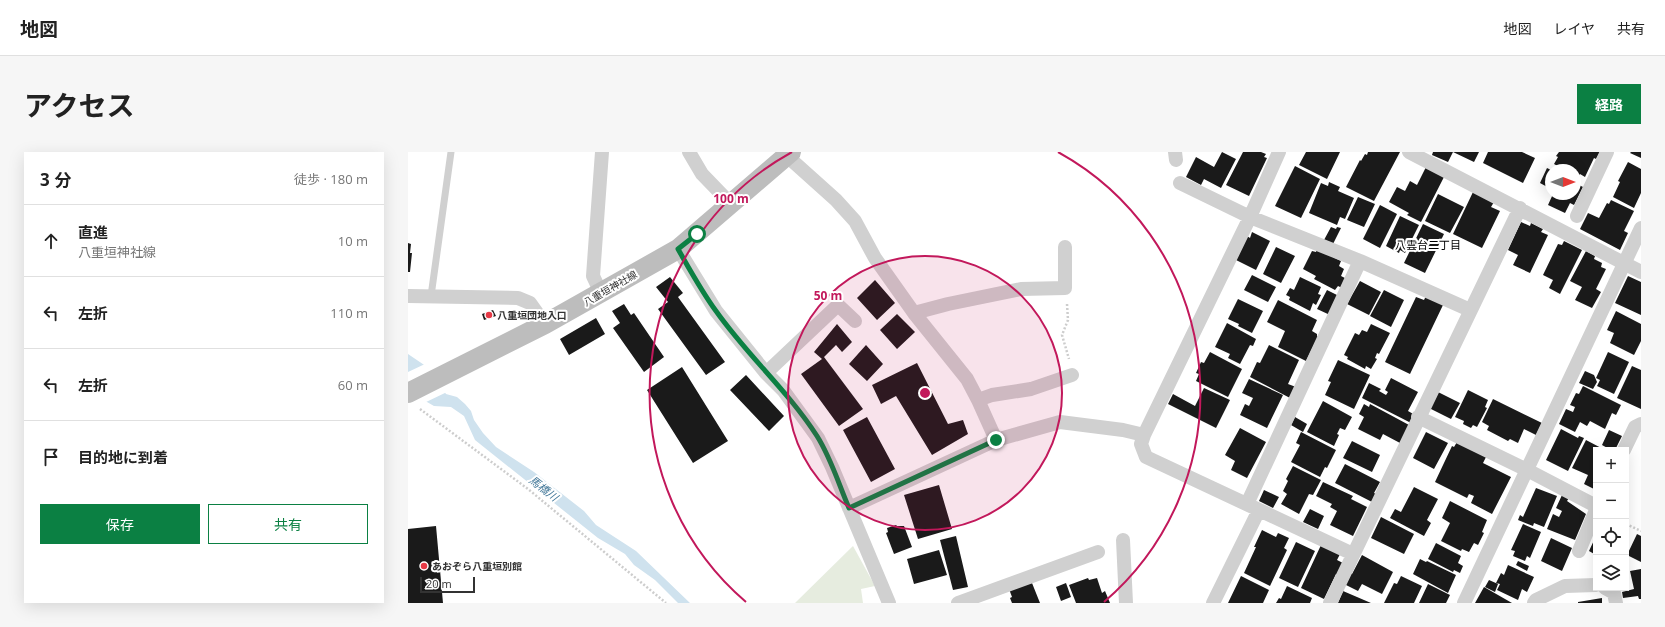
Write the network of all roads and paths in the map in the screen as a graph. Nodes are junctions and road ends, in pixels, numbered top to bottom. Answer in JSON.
{"nodes":[{"id":1,"x":451,"y":152,"type":"edge"},
{"id":2,"x":602,"y":152,"type":"edge"},
{"id":3,"x":689,"y":152,"type":"edge"},
{"id":4,"x":1279,"y":152,"type":"edge"},
{"id":5,"x":1409,"y":152,"type":"edge"},
{"id":6,"x":1607,"y":152,"type":"edge"},
{"id":7,"x":789,"y":154,"type":"edge"},
{"id":8,"x":1180,"y":183,"type":"dead end"},
{"id":9,"x":730,"y":203,"type":"junction"},
{"id":10,"x":1520,"y":208,"type":"junction"},
{"id":11,"x":1577,"y":216,"type":"dead end"},
{"id":12,"x":1250,"y":217,"type":"junction"},
{"id":13,"x":1641,"y":228,"type":"edge"},
{"id":14,"x":1066,"y":247,"type":"dead end"},
{"id":15,"x":678,"y":249,"type":"junction"},
{"id":16,"x":1360,"y":261,"type":"junction"},
{"id":17,"x":1624,"y":264,"type":"junction"},
{"id":18,"x":1641,"y":272,"type":"edge"},
{"id":19,"x":1065,"y":288,"type":"junction"},
{"id":20,"x":601,"y":293,"type":"junction"},
{"id":21,"x":408,"y":296,"type":"edge"},
{"id":22,"x":431,"y":296,"type":"junction"},
{"id":23,"x":1470,"y":310,"type":"junction"},
{"id":24,"x":914,"y":313,"type":"junction"},
{"id":25,"x":855,"y":321,"type":"dead end"},
{"id":26,"x":545,"y":324,"type":"junction"},
{"id":27,"x":766,"y":373,"type":"junction"},
{"id":28,"x":1072,"y":375,"type":"joint"},
{"id":29,"x":978,"y":400,"type":"junction"},
{"id":30,"x":414,"y":401,"type":"edge"},
{"id":31,"x":1418,"y":417,"type":"junction"},
{"id":32,"x":1641,"y":424,"type":"edge"},
{"id":33,"x":1144,"y":435,"type":"junction"},
{"id":34,"x":996,"y":440,"type":"junction"},
{"id":35,"x":1625,"y":447,"type":"edge"},
{"id":36,"x":1527,"y":470,"type":"junction"},
{"id":37,"x":1593,"y":504,"type":"edge"},
{"id":38,"x":1253,"y":507,"type":"junction"},
{"id":39,"x":849,"y":508,"type":"junction"},
{"id":40,"x":1593,"y":517,"type":"edge"},
{"id":41,"x":1629,"y":525,"type":"edge"},
{"id":42,"x":1641,"y":531,"type":"edge"},
{"id":43,"x":1122,"y":540,"type":"dead end"},
{"id":44,"x":1579,"y":551,"type":"dead end"},
{"id":45,"x":1098,"y":552,"type":"dead end"},
{"id":46,"x":1353,"y":554,"type":"junction"},
{"id":47,"x":1593,"y":585,"type":"edge"},
{"id":48,"x":1610,"y":591,"type":"edge"},
{"id":49,"x":666,"y":603,"type":"edge"},
{"id":50,"x":889,"y":603,"type":"edge"},
{"id":51,"x":958,"y":603,"type":"edge"},
{"id":52,"x":1126,"y":603,"type":"edge"},
{"id":53,"x":1213,"y":603,"type":"edge"},
{"id":54,"x":1330,"y":603,"type":"edge"},
{"id":55,"x":1464,"y":603,"type":"edge"},
{"id":56,"x":1534,"y":603,"type":"edge"},
{"id":57,"x":1616,"y":603,"type":"edge"}],
"edges":[{"from":1,"to":22,"type":"lane"},
{"from":2,"to":20,"type":"street"},
{"from":3,"to":9,"type":"street"},
{"from":4,"to":12,"type":"street"},
{"from":5,"to":10,"type":"street"},
{"from":6,"to":11,"type":"street"},
{"from":7,"to":9,"type":"main road","name":"八重垣神社線"},
{"from":7,"to":24,"type":"street"},
{"from":8,"to":12,"type":"street"},
{"from":9,"to":15,"type":"main road","name":"八重垣神社線"},
{"from":10,"to":17,"type":"street"},
{"from":10,"to":23,"type":"street"},
{"from":12,"to":16,"type":"street"},
{"from":12,"to":33,"type":"street"},
{"from":13,"to":17,"type":"street"},
{"from":14,"to":19,"type":"street"},
{"from":15,"to":20,"type":"main road","name":"八重垣神社線"},
{"from":15,"to":27,"type":"street"},
{"from":16,"to":23,"type":"street"},
{"from":16,"to":38,"type":"street"},
{"from":17,"to":18,"type":"street"},
{"from":17,"to":36,"type":"street"},
{"from":19,"to":24,"type":"street"},
{"from":19,"to":28,"type":"path"},
{"from":20,"to":26,"type":"main road","name":"八重垣神社線"},
{"from":21,"to":22,"type":"street"},
{"from":22,"to":26,"type":"street"},
{"from":23,"to":31,"type":"street"},
{"from":24,"to":29,"type":"street"},
{"from":25,"to":27,"type":"street"},
{"from":26,"to":30,"type":"main road","name":"八重垣神社線"},
{"from":27,"to":39,"type":"street"},
{"from":28,"to":29,"type":"street"},
{"from":29,"to":34,"type":"street"},
{"from":30,"to":49,"type":"path"},
{"from":31,"to":36,"type":"street"},
{"from":31,"to":46,"type":"street"},
{"from":32,"to":35,"type":"street"},
{"from":33,"to":34,"type":"street"},
{"from":33,"to":38,"type":"street"},
{"from":34,"to":39,"type":"street"},
{"from":36,"to":37,"type":"street"},
{"from":36,"to":55,"type":"street"},
{"from":38,"to":46,"type":"street"},
{"from":38,"to":53,"type":"street"},
{"from":39,"to":50,"type":"street"},
{"from":40,"to":44,"type":"street"},
{"from":41,"to":42,"type":"path"},
{"from":43,"to":52,"type":"street"},
{"from":45,"to":51,"type":"street"},
{"from":46,"to":54,"type":"street"},
{"from":47,"to":56,"type":"street"},
{"from":48,"to":57,"type":"street"}]}
